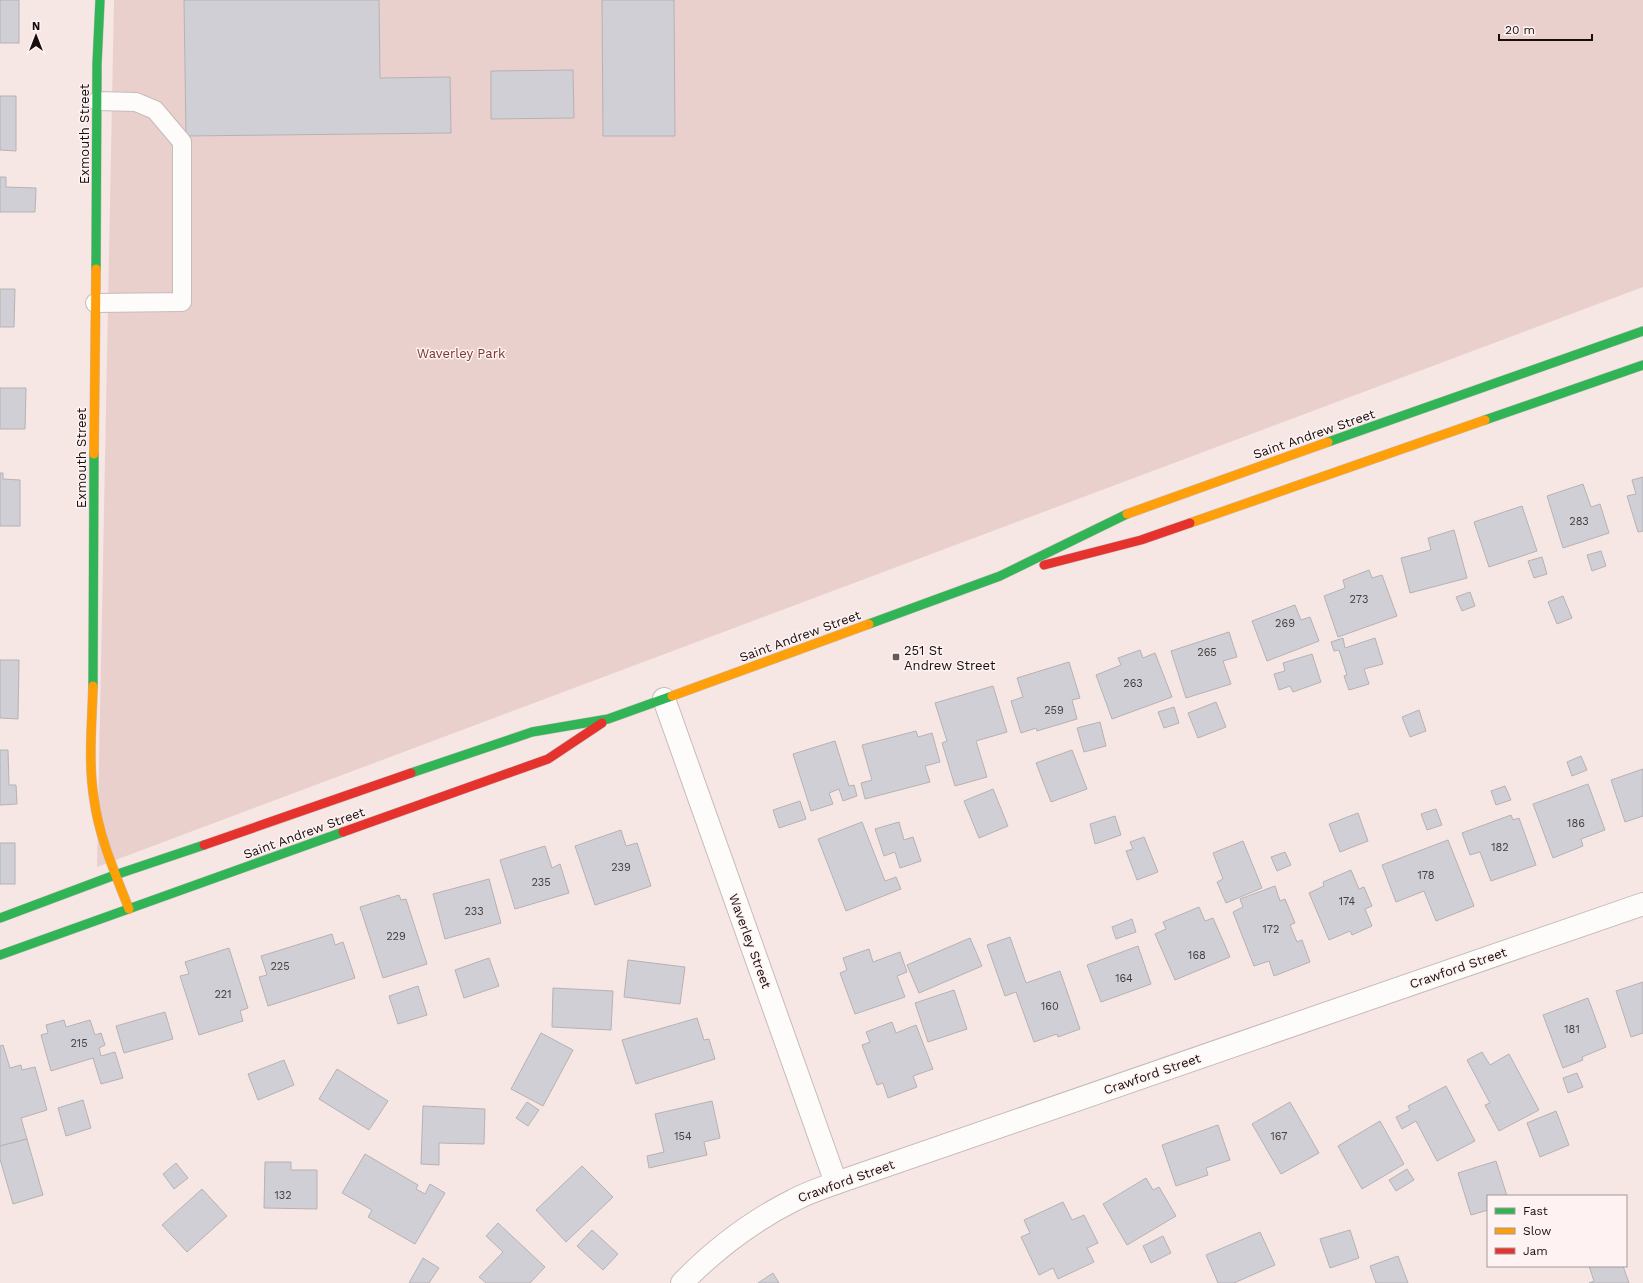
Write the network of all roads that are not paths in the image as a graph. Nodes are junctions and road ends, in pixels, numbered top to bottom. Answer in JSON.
{"nodes":[{"id":1,"x":100,"y":0,"type":"edge"},
{"id":2,"x":97,"y":101,"type":"junction"},
{"id":3,"x":95,"y":303,"type":"junction"},
{"id":4,"x":1643,"y":332,"type":"edge"},
{"id":5,"x":1643,"y":364,"type":"edge"},
{"id":6,"x":1000,"y":576,"type":"junction"},
{"id":7,"x":664,"y":700,"type":"junction"},
{"id":8,"x":608,"y":719,"type":"junction"},
{"id":9,"x":116,"y":875,"type":"junction"},
{"id":10,"x":1643,"y":904,"type":"edge"},
{"id":11,"x":129,"y":909,"type":"junction"},
{"id":12,"x":0,"y":918,"type":"edge"},
{"id":13,"x":0,"y":955,"type":"edge"},
{"id":14,"x":836,"y":1183,"type":"junction"},
{"id":15,"x":682,"y":1283,"type":"edge"}],
"edges":[{"from":1,"to":2,"type":"street","name":"Exmouth Street"},
{"from":2,"to":3,"type":"street","name":"Exmouth Street"},
{"from":2,"to":3,"type":"lane"},
{"from":3,"to":9,"type":"street","name":"Exmouth Street"},
{"from":4,"to":6,"type":"street","name":"Saint Andrew Street"},
{"from":5,"to":6,"type":"street","name":"Saint Andrew Street"},
{"from":6,"to":7,"type":"street","name":"Saint Andrew Street"},
{"from":7,"to":8,"type":"street","name":"Saint Andrew Street"},
{"from":7,"to":14,"type":"street","name":"Waverley Street"},
{"from":8,"to":9,"type":"street","name":"Saint Andrew Street"},
{"from":8,"to":11,"type":"street","name":"Saint Andrew Street"},
{"from":9,"to":11,"type":"street","name":"Exmouth Street"},
{"from":9,"to":12,"type":"street","name":"Saint Andrew Street"},
{"from":10,"to":14,"type":"street","name":"Crawford Street"},
{"from":11,"to":13,"type":"street","name":"Saint Andrew Street"},
{"from":14,"to":15,"type":"street","name":"Crawford Street"}]}
